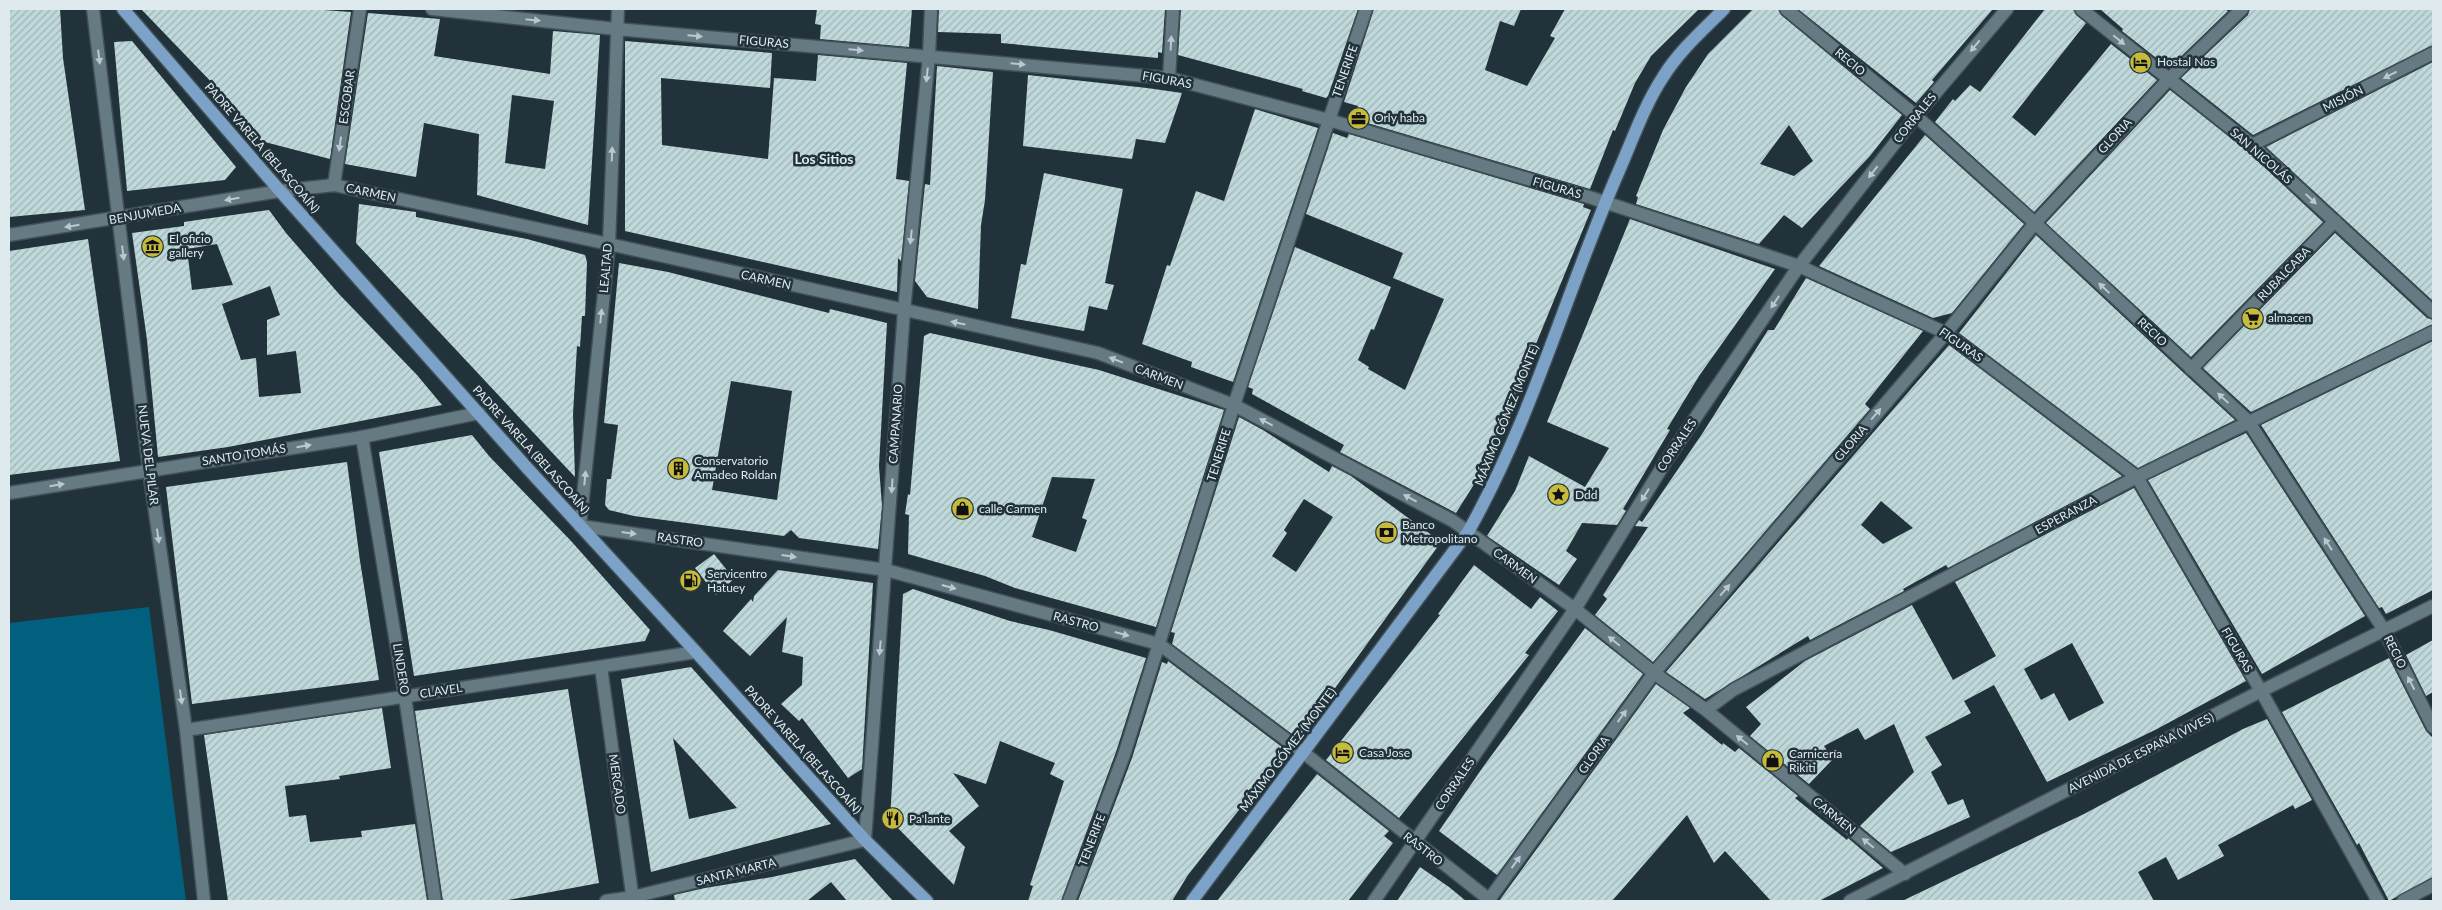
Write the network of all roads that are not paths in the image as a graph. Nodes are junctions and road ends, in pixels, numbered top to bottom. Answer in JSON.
{"nodes":[{"id":1,"x":92,"y":9,"type":"edge"},
{"id":2,"x":124,"y":9,"type":"edge"},
{"id":3,"x":360,"y":9,"type":"edge"},
{"id":4,"x":432,"y":9,"type":"edge"},
{"id":5,"x":618,"y":9,"type":"edge"},
{"id":6,"x":931,"y":9,"type":"edge"},
{"id":7,"x":1173,"y":9,"type":"edge"},
{"id":8,"x":1366,"y":9,"type":"edge"},
{"id":9,"x":1724,"y":9,"type":"edge"},
{"id":10,"x":1786,"y":9,"type":"edge"},
{"id":11,"x":2007,"y":9,"type":"edge"},
{"id":12,"x":2081,"y":9,"type":"edge"},
{"id":13,"x":2242,"y":9,"type":"edge"},
{"id":14,"x":616,"y":29,"type":"junction"},
{"id":15,"x":2433,"y":53,"type":"edge"},
{"id":16,"x":929,"y":56,"type":"junction"},
{"id":17,"x":1169,"y":78,"type":"junction"},
{"id":18,"x":2168,"y":80,"type":"junction"},
{"id":19,"x":1916,"y":116,"type":"junction"},
{"id":20,"x":1329,"y":120,"type":"junction"},
{"id":21,"x":2252,"y":145,"type":"junction"},
{"id":22,"x":334,"y":185,"type":"junction"},
{"id":23,"x":280,"y":191,"type":"junction"},
{"id":24,"x":1605,"y":203,"type":"junction"},
{"id":25,"x":119,"y":218,"type":"junction"},
{"id":26,"x":2335,"y":222,"type":"junction"},
{"id":27,"x":2035,"y":223,"type":"junction"},
{"id":28,"x":9,"y":235,"type":"edge"},
{"id":29,"x":608,"y":244,"type":"junction"},
{"id":30,"x":1799,"y":266,"type":"junction"},
{"id":31,"x":904,"y":311,"type":"junction"},
{"id":32,"x":2433,"y":312,"type":"edge"},
{"id":33,"x":2433,"y":332,"type":"edge"},
{"id":34,"x":1946,"y":333,"type":"junction"},
{"id":35,"x":2191,"y":369,"type":"junction"},
{"id":36,"x":1234,"y":406,"type":"junction"},
{"id":37,"x":479,"y":413,"type":"junction"},
{"id":38,"x":2248,"y":421,"type":"junction"},
{"id":39,"x":362,"y":437,"type":"junction"},
{"id":40,"x":149,"y":470,"type":"junction"},
{"id":41,"x":2137,"y":477,"type":"junction"},
{"id":42,"x":9,"y":493,"type":"edge"},
{"id":43,"x":580,"y":526,"type":"junction"},
{"id":44,"x":1468,"y":532,"type":"junction"},
{"id":45,"x":886,"y":570,"type":"junction"},
{"id":46,"x":2433,"y":606,"type":"edge"},
{"id":47,"x":1575,"y":609,"type":"junction"},
{"id":48,"x":2384,"y":630,"type":"junction"},
{"id":49,"x":1159,"y":644,"type":"junction"},
{"id":50,"x":696,"y":652,"type":"junction"},
{"id":51,"x":601,"y":667,"type":"junction"},
{"id":52,"x":1654,"y":673,"type":"junction"},
{"id":53,"x":2261,"y":691,"type":"junction"},
{"id":54,"x":405,"y":697,"type":"junction"},
{"id":55,"x":1706,"y":710,"type":"junction"},
{"id":56,"x":2433,"y":727,"type":"edge"},
{"id":57,"x":186,"y":730,"type":"junction"},
{"id":58,"x":1304,"y":753,"type":"junction"},
{"id":59,"x":865,"y":840,"type":"junction"},
{"id":60,"x":1414,"y":843,"type":"junction"},
{"id":61,"x":1906,"y":874,"type":"junction"},
{"id":62,"x":2433,"y":885,"type":"edge"},
{"id":63,"x":633,"y":899,"type":"edge"},
{"id":64,"x":204,"y":901,"type":"edge"},
{"id":65,"x":435,"y":901,"type":"edge"},
{"id":66,"x":606,"y":901,"type":"edge"},
{"id":67,"x":927,"y":901,"type":"edge"},
{"id":68,"x":1069,"y":901,"type":"edge"},
{"id":69,"x":1192,"y":901,"type":"edge"},
{"id":70,"x":1374,"y":901,"type":"edge"},
{"id":71,"x":1489,"y":901,"type":"edge"},
{"id":72,"x":1852,"y":901,"type":"edge"},
{"id":73,"x":2378,"y":901,"type":"edge"},
{"id":74,"x":2404,"y":901,"type":"edge"}],
"edges":[{"from":1,"to":25,"type":"street","name":"NUEVA DEL PILAR","one_way":true},
{"from":2,"to":23,"type":"main road","name":"PADRE VARELA (BELASCOAÍN)"},
{"from":3,"to":22,"type":"street","name":"ESCOBAR","one_way":true},
{"from":4,"to":14,"type":"street","name":"FIGURAS","one_way":true},
{"from":5,"to":14,"type":"street","name":"LEALTAD"},
{"from":6,"to":16,"type":"street","name":"CAMPANARIO"},
{"from":17,"to":7,"type":"street","one_way":true},
{"from":8,"to":20,"type":"street","name":"TENERIFE"},
{"from":9,"to":24,"type":"main road","name":"MÁXIMO GÓMEZ (MONTE)"},
{"from":10,"to":19,"type":"street","name":"RECIO"},
{"from":11,"to":19,"type":"street","name":"CORRALES","one_way":true},
{"from":12,"to":18,"type":"street","name":"SAN NICOLÁS","one_way":true},
{"from":13,"to":18,"type":"street","name":"GLORIA"},
{"from":14,"to":16,"type":"street","name":"FIGURAS","one_way":true},
{"from":29,"to":14,"type":"street","name":"LEALTAD","one_way":true},
{"from":15,"to":21,"type":"street","name":"MISIÓN","one_way":true},
{"from":16,"to":17,"type":"street","name":"FIGURAS","one_way":true},
{"from":16,"to":31,"type":"street","name":"CAMPANARIO","one_way":true},
{"from":17,"to":20,"type":"street","name":"FIGURAS"},
{"from":18,"to":21,"type":"street","name":"SAN NICOLÁS"},
{"from":18,"to":27,"type":"street","name":"GLORIA"},
{"from":19,"to":27,"type":"street","name":"RECIO"},
{"from":19,"to":30,"type":"street","name":"CORRALES","one_way":true},
{"from":20,"to":24,"type":"street","name":"FIGURAS"},
{"from":20,"to":36,"type":"street","name":"TENERIFE"},
{"from":21,"to":26,"type":"street","name":"SAN NICOLÁS","one_way":true},
{"from":22,"to":23,"type":"street","name":"CARMEN"},
{"from":22,"to":29,"type":"street","name":"CARMEN"},
{"from":23,"to":25,"type":"street","name":"BENJUMEDA","one_way":true},
{"from":23,"to":37,"type":"main road","name":"PADRE VARELA (BELASCOAÍN)"},
{"from":24,"to":30,"type":"street","name":"FIGURAS"},
{"from":24,"to":44,"type":"main road","name":"MÁXIMO GÓMEZ (MONTE)"},
{"from":25,"to":28,"type":"street","name":"BENJUMEDA","one_way":true},
{"from":25,"to":40,"type":"street","name":"NUEVA DEL PILAR","one_way":true},
{"from":26,"to":32,"type":"street","name":"SAN NICOLÁS"},
{"from":26,"to":35,"type":"street","name":"RUBALCABA"},
{"from":27,"to":34,"type":"street","name":"GLORIA"},
{"from":35,"to":27,"type":"street","name":"RECIO","one_way":true},
{"from":29,"to":31,"type":"street","name":"CARMEN"},
{"from":43,"to":29,"type":"street","name":"LEALTAD","one_way":true},
{"from":30,"to":34,"type":"street","name":"FIGURAS"},
{"from":30,"to":47,"type":"street","name":"CORRALES","one_way":true},
{"from":36,"to":31,"type":"street","name":"CARMEN","one_way":true},
{"from":31,"to":45,"type":"street","name":"CAMPANARIO","one_way":true},
{"from":33,"to":38,"type":"street","name":"ESPERANZA"},
{"from":34,"to":41,"type":"street","name":"FIGURAS"},
{"from":52,"to":34,"type":"street","name":"GLORIA","one_way":true},
{"from":38,"to":35,"type":"street","name":"RECIO","one_way":true},
{"from":44,"to":36,"type":"street","name":"CARMEN","one_way":true},
{"from":36,"to":49,"type":"street","name":"TENERIFE"},
{"from":37,"to":39,"type":"street","name":"SANTO TOMÁS"},
{"from":37,"to":43,"type":"main road","name":"PADRE VARELA (BELASCOAÍN)"},
{"from":38,"to":41,"type":"street","name":"ESPERANZA"},
{"from":48,"to":38,"type":"street","name":"RECIO","one_way":true},
{"from":40,"to":39,"type":"street","name":"SANTO TOMÁS","one_way":true},
{"from":39,"to":54,"type":"street","name":"LINDERO"},
{"from":42,"to":40,"type":"street","name":"SANTO TOMÁS","one_way":true},
{"from":40,"to":57,"type":"street","name":"NUEVA DEL PILAR","one_way":true},
{"from":41,"to":53,"type":"street","name":"FIGURAS"},
{"from":41,"to":55,"type":"street","name":"ESPERANZA"},
{"from":43,"to":45,"type":"street","name":"RASTRO","one_way":true},
{"from":43,"to":50,"type":"main road","name":"PADRE VARELA (BELASCOAÍN)"},
{"from":44,"to":47,"type":"street","name":"CARMEN"},
{"from":44,"to":58,"type":"main road","name":"MÁXIMO GÓMEZ (MONTE)"},
{"from":45,"to":49,"type":"street","name":"RASTRO","one_way":true},
{"from":45,"to":59,"type":"street","name":"CAMPANARIO","one_way":true},
{"from":46,"to":48,"type":"street","name":"AVENIDA DE ESPAÑA (VIVES)"},
{"from":52,"to":47,"type":"street","name":"CARMEN","one_way":true},
{"from":47,"to":60,"type":"street","name":"CORRALES"},
{"from":48,"to":53,"type":"street","name":"AVENIDA DE ESPAÑA (VIVES)"},
{"from":56,"to":48,"type":"street","name":"RECIO","one_way":true},
{"from":49,"to":58,"type":"street","name":"RASTRO"},
{"from":49,"to":68,"type":"street","name":"TENERIFE"},
{"from":50,"to":51,"type":"street","name":"CLAVEL"},
{"from":50,"to":59,"type":"main road","name":"PADRE VARELA (BELASCOAÍN)"},
{"from":51,"to":54,"type":"street","name":"CLAVEL"},
{"from":51,"to":63,"type":"street","name":"MERCADO"},
{"from":52,"to":55,"type":"street","name":"CARMEN"},
{"from":71,"to":52,"type":"street","name":"GLORIA","one_way":true},
{"from":53,"to":61,"type":"street","name":"AVENIDA DE ESPAÑA (VIVES)"},
{"from":53,"to":73,"type":"street","name":"FIGURAS"},
{"from":54,"to":57,"type":"street","name":"CLAVEL"},
{"from":54,"to":65,"type":"street","name":"LINDERO"},
{"from":61,"to":55,"type":"street","name":"CARMEN","one_way":true},
{"from":57,"to":64,"type":"street","name":"NUEVA DEL PILAR"},
{"from":58,"to":60,"type":"street","name":"RASTRO"},
{"from":58,"to":69,"type":"main road","name":"MÁXIMO GÓMEZ (MONTE)"},
{"from":59,"to":63,"type":"street","name":"SANTA MARTA"},
{"from":59,"to":67,"type":"main road","name":"PADRE VARELA (BELASCOAÍN)"},
{"from":60,"to":70,"type":"street","name":"CORRALES"},
{"from":60,"to":71,"type":"street","name":"RASTRO"},
{"from":61,"to":72,"type":"street","name":"AVENIDA DE ESPAÑA (VIVES)"},
{"from":62,"to":74,"type":"street"},
{"from":63,"to":66,"type":"street","name":"SANTA MARTA"}]}
